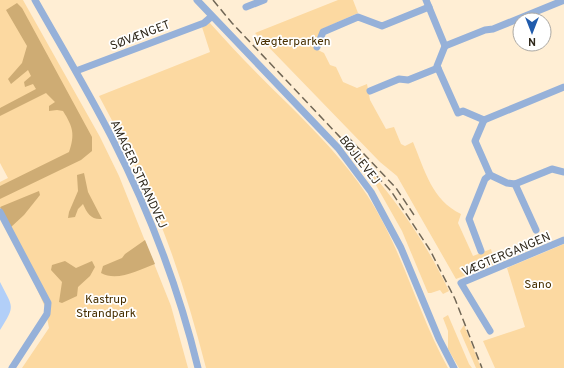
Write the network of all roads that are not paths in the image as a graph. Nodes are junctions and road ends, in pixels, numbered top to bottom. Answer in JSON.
{"nodes":[{"id":1,"x":35,"y":0,"type":"edge"},
{"id":2,"x":197,"y":0,"type":"edge"},
{"id":3,"x":264,"y":0,"type":"edge"},
{"id":4,"x":426,"y":0,"type":"edge"},
{"id":5,"x":563,"y":1,"type":"edge"},
{"id":6,"x":246,"y":7,"type":"dead end"},
{"id":7,"x":429,"y":7,"type":"junction"},
{"id":8,"x":211,"y":17,"type":"junction"},
{"id":9,"x":445,"y":46,"type":"junction"},
{"id":10,"x":318,"y":47,"type":"dead end"},
{"id":11,"x":438,"y":68,"type":"junction"},
{"id":12,"x":76,"y":71,"type":"junction"},
{"id":13,"x":564,"y":87,"type":"edge"},
{"id":14,"x":370,"y":91,"type":"dead end"},
{"id":15,"x":484,"y":120,"type":"junction"},
{"id":16,"x":564,"y":172,"type":"edge"},
{"id":17,"x":490,"y":176,"type":"junction"},
{"id":18,"x":515,"y":184,"type":"junction"},
{"id":19,"x":0,"y":212,"type":"edge"},
{"id":20,"x":536,"y":230,"type":"dead end"},
{"id":21,"x":564,"y":240,"type":"edge"},
{"id":22,"x":481,"y":251,"type":"dead end"},
{"id":23,"x":490,"y":331,"type":"dead end"},
{"id":24,"x":12,"y":368,"type":"edge"},
{"id":25,"x":198,"y":368,"type":"edge"},
{"id":26,"x":454,"y":368,"type":"edge"}],
"edges":[{"from":1,"to":12,"type":"street","name":"AMAGER STRANDVEJ"},
{"from":2,"to":8,"type":"street","name":"BØJLEVEJ"},
{"from":3,"to":6,"type":"street"},
{"from":4,"to":7,"type":"street"},
{"from":5,"to":9,"type":"street"},
{"from":7,"to":9,"type":"street"},
{"from":7,"to":10,"type":"street"},
{"from":8,"to":12,"type":"street","name":"SØVÆNGET"},
{"from":8,"to":26,"type":"street","name":"BØJLEVEJ"},
{"from":9,"to":11,"type":"street"},
{"from":11,"to":14,"type":"street"},
{"from":11,"to":15,"type":"street"},
{"from":12,"to":25,"type":"street","name":"AMAGER STRANDVEJ"},
{"from":13,"to":15,"type":"street"},
{"from":15,"to":17,"type":"street"},
{"from":16,"to":18,"type":"street"},
{"from":17,"to":18,"type":"street"},
{"from":17,"to":22,"type":"street"},
{"from":18,"to":20,"type":"street"},
{"from":19,"to":24,"type":"street"},
{"from":21,"to":23,"type":"street","name":"VÆGTERGANGEN"}]}
